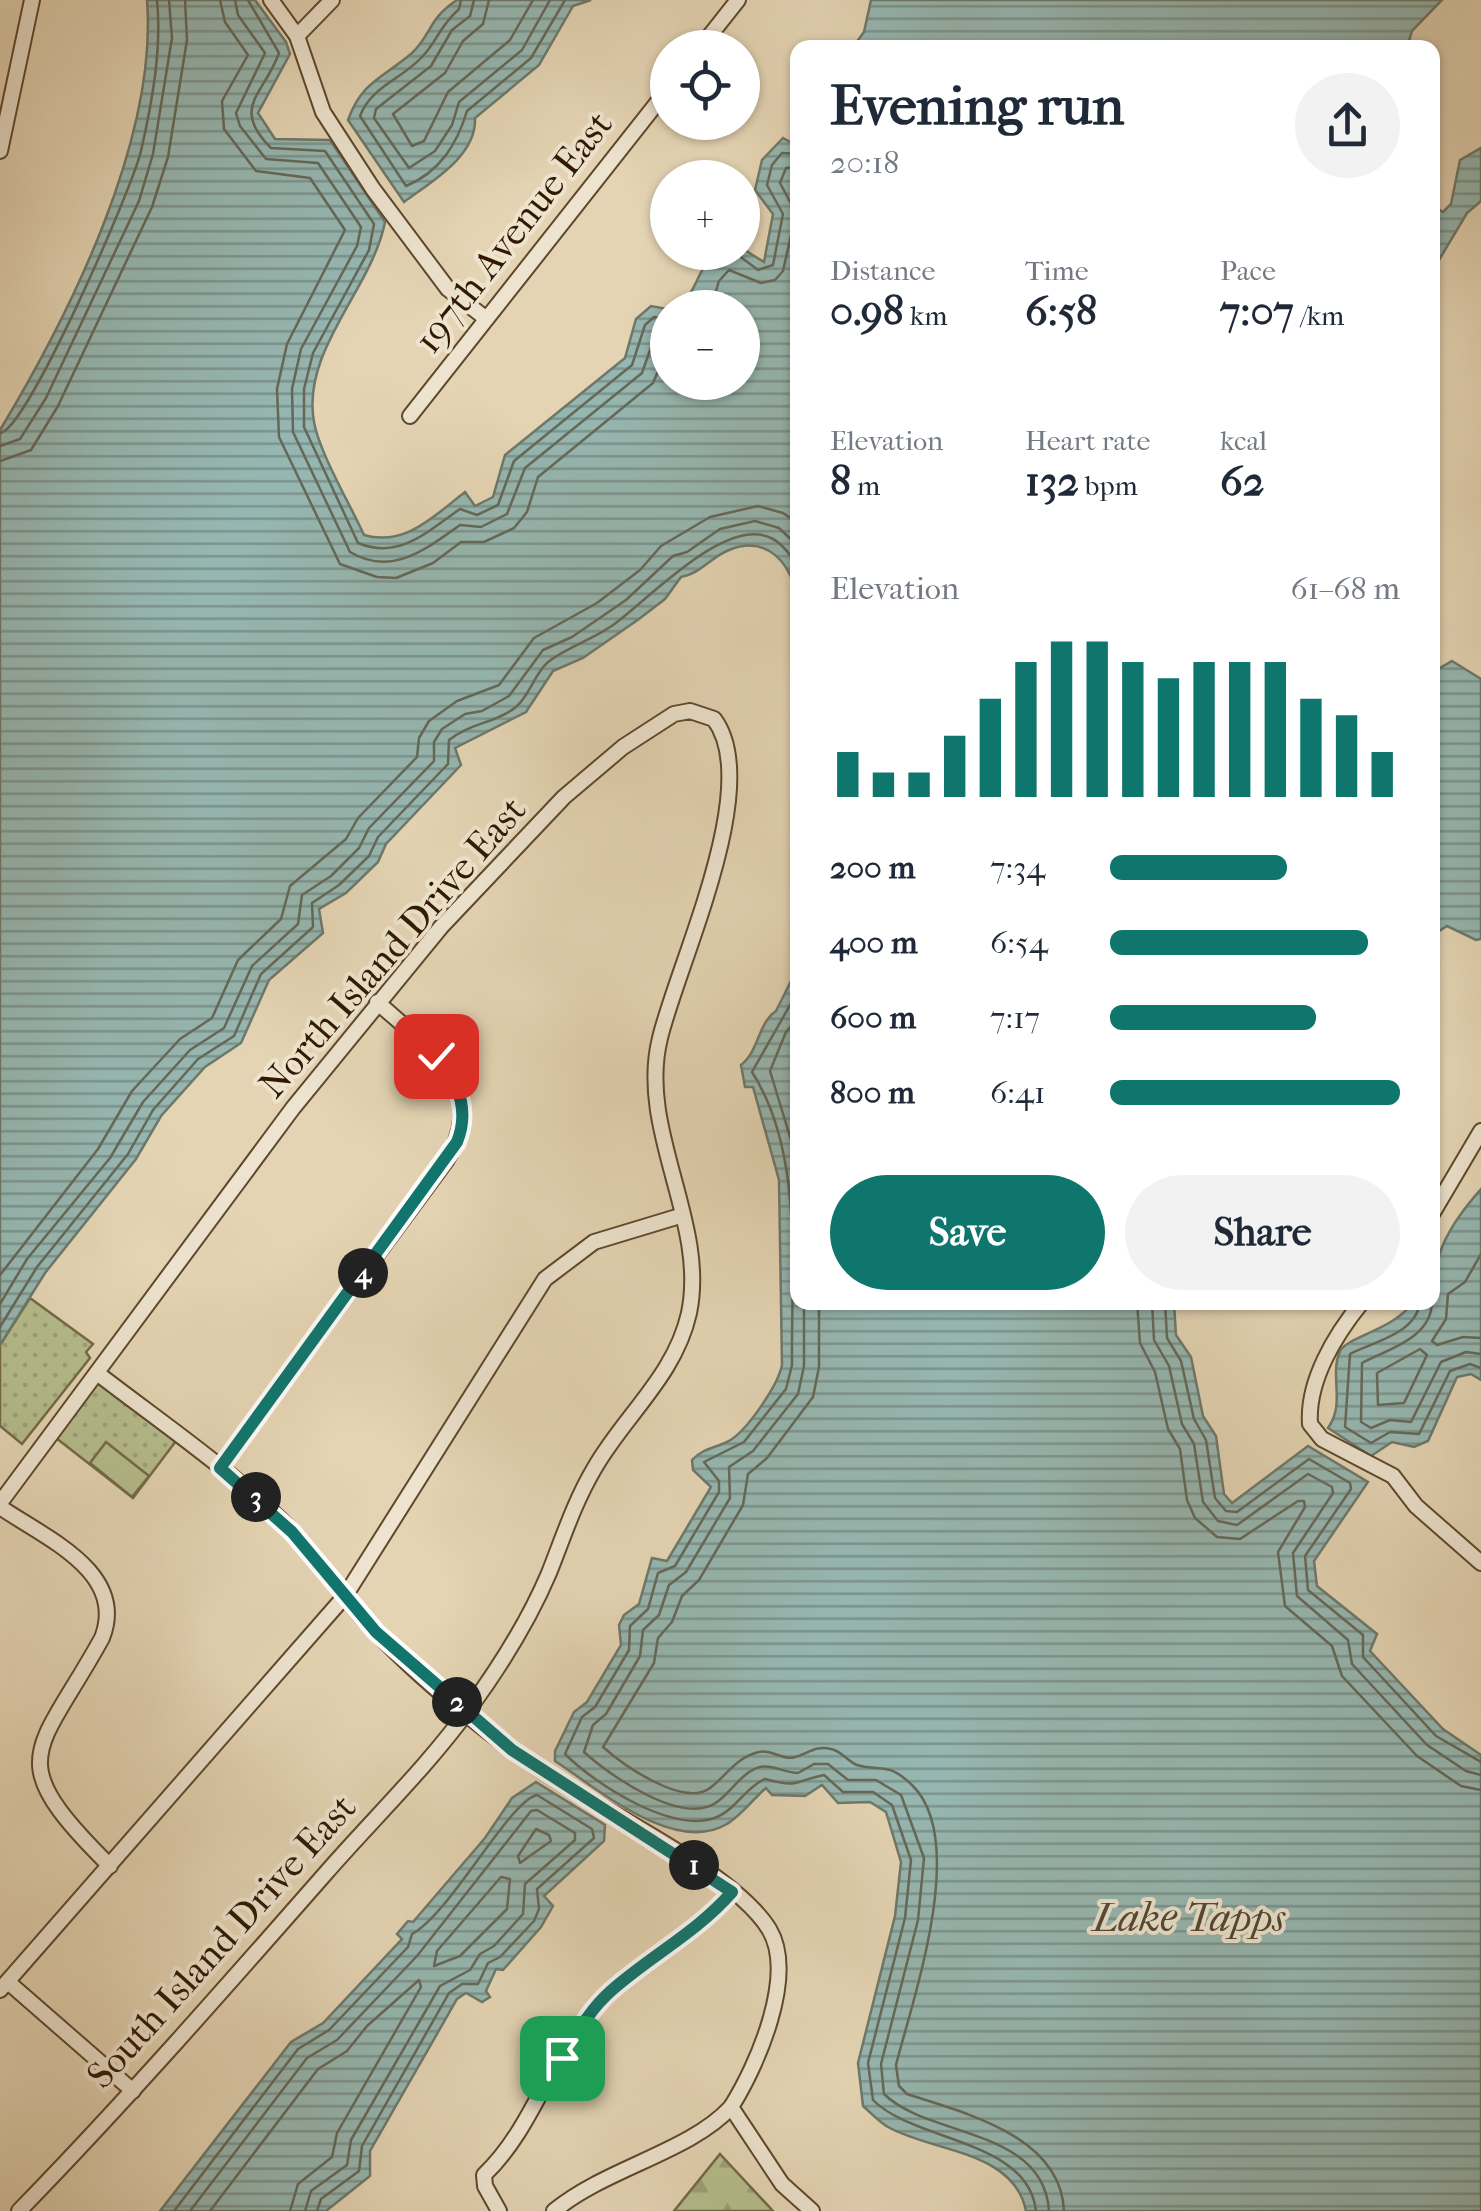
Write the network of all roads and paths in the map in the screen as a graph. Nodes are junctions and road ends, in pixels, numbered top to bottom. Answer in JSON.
{"nodes":[{"id":1,"x":32,"y":0,"type":"edge"},
{"id":2,"x":270,"y":0,"type":"edge"},
{"id":3,"x":332,"y":0,"type":"edge"},
{"id":4,"x":738,"y":0,"type":"edge"},
{"id":5,"x":714,"y":30,"type":"edge"},
{"id":6,"x":298,"y":36,"type":"junction"},
{"id":7,"x":650,"y":111,"type":"edge"},
{"id":8,"x":0,"y":150,"type":"edge"},
{"id":9,"x":484,"y":317,"type":"junction"},
{"id":10,"x":410,"y":416,"type":"dead end"},
{"id":11,"x":378,"y":1002,"type":"junction"},
{"id":12,"x":1481,"y":1131,"type":"edge"},
{"id":13,"x":1440,"y":1200,"type":"edge"},
{"id":14,"x":680,"y":1216,"type":"junction"},
{"id":15,"x":1356,"y":1310,"type":"edge"},
{"id":16,"x":96,"y":1374,"type":"junction"},
{"id":17,"x":220,"y":1468,"type":"junction"},
{"id":18,"x":0,"y":1505,"type":"edge"},
{"id":19,"x":1481,"y":1563,"type":"edge"},
{"id":20,"x":345,"y":1596,"type":"junction"},
{"id":21,"x":468,"y":1711,"type":"junction"},
{"id":22,"x":110,"y":1866,"type":"junction"},
{"id":23,"x":732,"y":1892,"type":"junction"},
{"id":24,"x":4,"y":1986,"type":"edge"},
{"id":25,"x":134,"y":2091,"type":"junction"},
{"id":26,"x":731,"y":2106,"type":"junction"},
{"id":27,"x":19,"y":2211,"type":"edge"},
{"id":28,"x":498,"y":2211,"type":"edge"},
{"id":29,"x":554,"y":2211,"type":"edge"},
{"id":30,"x":812,"y":2211,"type":"edge"}],
"edges":[{"from":1,"to":8,"type":"street"},
{"from":2,"to":6,"type":"street"},
{"from":3,"to":6,"type":"street"},
{"from":4,"to":5,"type":"street"},
{"from":6,"to":9,"type":"street"},
{"from":7,"to":9,"type":"street","name":"197th Avenue East"},
{"from":9,"to":10,"type":"street","name":"197th Avenue East"},
{"from":11,"to":14,"type":"street","name":"North Island Drive East"},
{"from":11,"to":16,"type":"street","name":"North Island Drive East"},
{"from":11,"to":17,"type":"street"},
{"from":12,"to":13,"type":"street"},
{"from":14,"to":20,"type":"street"},
{"from":14,"to":21,"type":"street","name":"North Island Drive East"},
{"from":15,"to":19,"type":"street"},
{"from":16,"to":17,"type":"street"},
{"from":16,"to":18,"type":"street"},
{"from":17,"to":20,"type":"street"},
{"from":18,"to":22,"type":"street"},
{"from":20,"to":21,"type":"street"},
{"from":20,"to":22,"type":"street"},
{"from":21,"to":23,"type":"street"},
{"from":21,"to":25,"type":"street","name":"South Island Drive East"},
{"from":22,"to":24,"type":"street"},
{"from":23,"to":26,"type":"street"},
{"from":23,"to":28,"type":"street"},
{"from":24,"to":25,"type":"street"},
{"from":25,"to":27,"type":"street","name":"South Island Drive East"},
{"from":26,"to":29,"type":"street"},
{"from":26,"to":30,"type":"street"}]}
